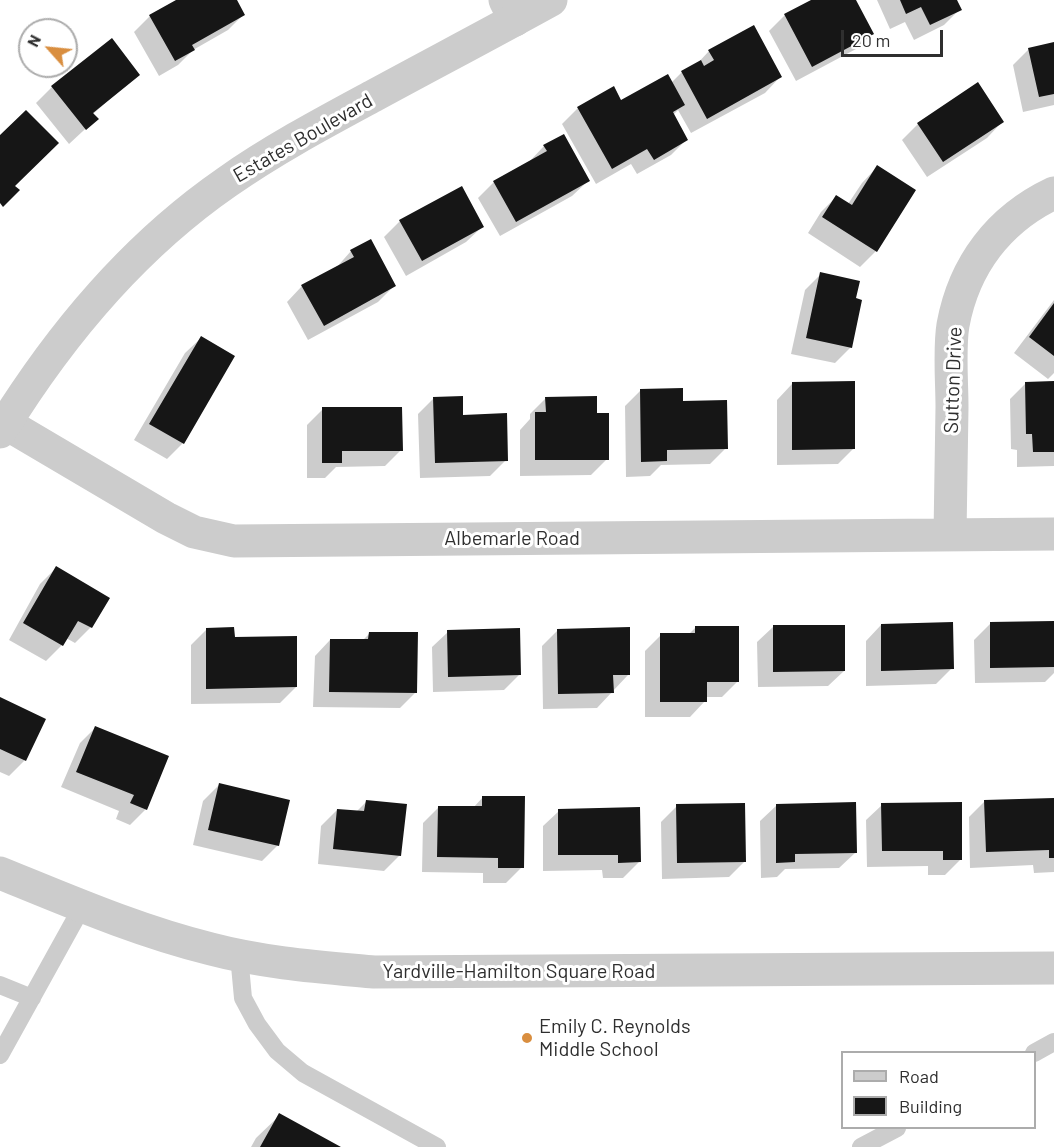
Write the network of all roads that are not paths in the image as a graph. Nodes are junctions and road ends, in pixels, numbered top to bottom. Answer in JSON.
{"nodes":[{"id":1,"x":551,"y":0,"type":"edge"},
{"id":2,"x":510,"y":10,"type":"edge"},
{"id":3,"x":1054,"y":193,"type":"edge"},
{"id":4,"x":2,"y":425,"type":"edge"},
{"id":5,"x":1054,"y":534,"type":"edge"},
{"id":6,"x":950,"y":535,"type":"junction"},
{"id":7,"x":0,"y":873,"type":"edge"},
{"id":8,"x":82,"y":907,"type":"junction"},
{"id":9,"x":239,"y":955,"type":"junction"},
{"id":10,"x":1054,"y":968,"type":"edge"},
{"id":11,"x":0,"y":985,"type":"edge"},
{"id":12,"x":32,"y":998,"type":"junction"},
{"id":13,"x":1054,"y":1042,"type":"edge"},
{"id":14,"x":1036,"y":1052,"type":"edge"},
{"id":15,"x":0,"y":1055,"type":"edge"},
{"id":16,"x":895,"y":1129,"type":"edge"},
{"id":17,"x":437,"y":1147,"type":"edge"},
{"id":18,"x":861,"y":1147,"type":"edge"}],
"edges":[{"from":1,"to":2,"type":"street","name":"Estates Boulevard"},
{"from":2,"to":4,"type":"street","name":"Estates Boulevard"},
{"from":3,"to":6,"type":"street","name":"Sutton Drive"},
{"from":4,"to":6,"type":"street","name":"Albemarle Road"},
{"from":5,"to":6,"type":"street","name":"Albemarle Road"},
{"from":7,"to":8,"type":"street","name":"Yardville-Hamilton Square Road"},
{"from":8,"to":9,"type":"street","name":"Yardville-Hamilton Square Road"},
{"from":8,"to":12,"type":"lane"},
{"from":9,"to":10,"type":"street","name":"Yardville-Hamilton Square Road"},
{"from":9,"to":17,"type":"lane"},
{"from":11,"to":12,"type":"lane"},
{"from":12,"to":15,"type":"lane"},
{"from":13,"to":14,"type":"lane"},
{"from":16,"to":18,"type":"lane"}]}
